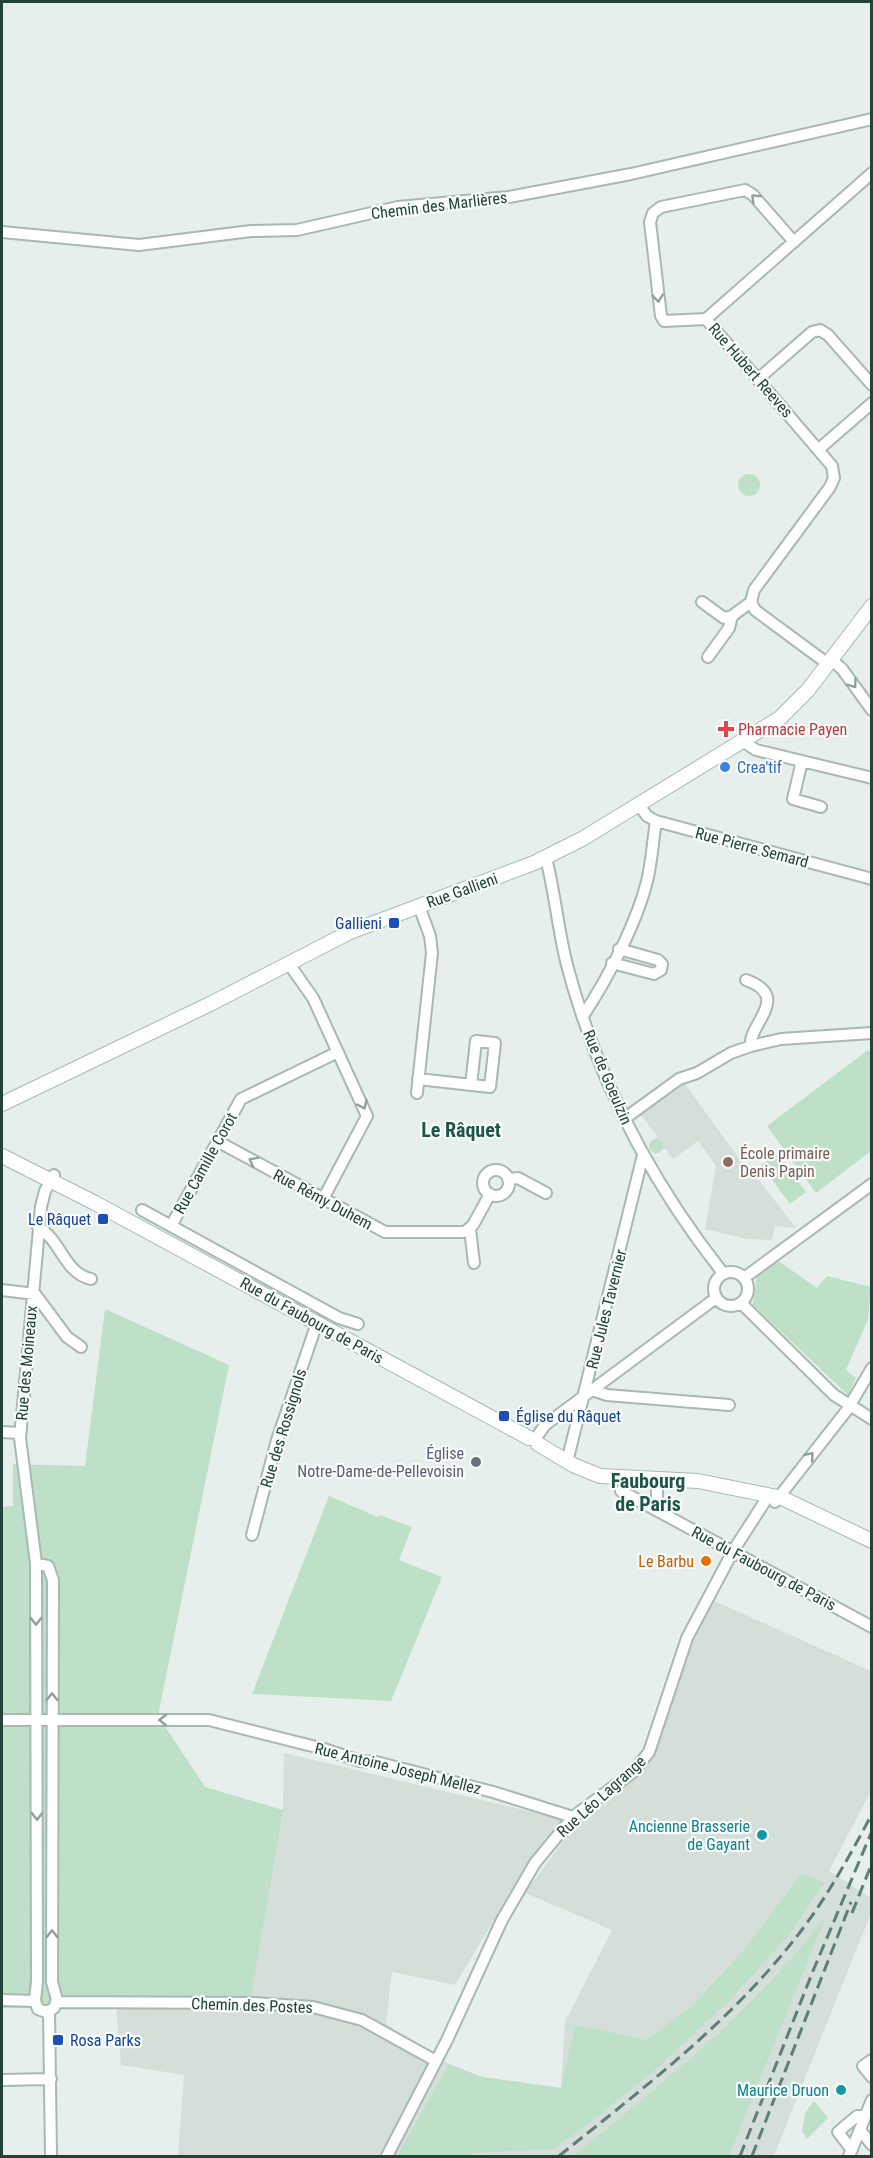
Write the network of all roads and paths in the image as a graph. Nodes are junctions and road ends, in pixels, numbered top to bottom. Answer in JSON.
{"nodes":[{"id":1,"x":872,"y":118,"type":"edge"},
{"id":2,"x":872,"y":173,"type":"edge"},
{"id":3,"x":2,"y":232,"type":"edge"},
{"id":4,"x":794,"y":242,"type":"junction"},
{"id":5,"x":706,"y":319,"type":"junction"},
{"id":6,"x":758,"y":379,"type":"junction"},
{"id":7,"x":872,"y":385,"type":"edge"},
{"id":8,"x":872,"y":403,"type":"edge"},
{"id":9,"x":819,"y":449,"type":"junction"},
{"id":10,"x":702,"y":602,"type":"dead end"},
{"id":11,"x":751,"y":602,"type":"junction"},
{"id":12,"x":872,"y":606,"type":"edge"},
{"id":13,"x":732,"y":616,"type":"junction"},
{"id":14,"x":708,"y":657,"type":"dead end"},
{"id":15,"x":830,"y":662,"type":"junction"},
{"id":16,"x":872,"y":710,"type":"edge"},
{"id":17,"x":744,"y":742,"type":"junction"},
{"id":18,"x":802,"y":761,"type":"junction"},
{"id":19,"x":872,"y":778,"type":"edge"},
{"id":20,"x":639,"y":805,"type":"junction"},
{"id":21,"x":821,"y":807,"type":"dead end"},
{"id":22,"x":656,"y":821,"type":"junction"},
{"id":23,"x":546,"y":858,"type":"junction"},
{"id":24,"x":872,"y":879,"type":"edge"},
{"id":25,"x":418,"y":906,"type":"junction"},
{"id":26,"x":619,"y":949,"type":"junction"},
{"id":27,"x":612,"y":963,"type":"junction"},
{"id":28,"x":289,"y":964,"type":"junction"},
{"id":29,"x":746,"y":980,"type":"dead end"},
{"id":30,"x":583,"y":1016,"type":"junction"},
{"id":31,"x":872,"y":1033,"type":"edge"},
{"id":32,"x":750,"y":1046,"type":"junction"},
{"id":33,"x":338,"y":1052,"type":"junction"},
{"id":34,"x":418,"y":1079,"type":"junction"},
{"id":35,"x":471,"y":1085,"type":"dead end"},
{"id":36,"x":417,"y":1093,"type":"dead end"},
{"id":37,"x":2,"y":1104,"type":"edge"},
{"id":38,"x":624,"y":1119,"type":"junction"},
{"id":39,"x":217,"y":1141,"type":"junction"},
{"id":40,"x":2,"y":1148,"type":"edge"},
{"id":41,"x":643,"y":1155,"type":"junction"},
{"id":42,"x":2,"y":1156,"type":"edge"},
{"id":43,"x":52,"y":1178,"type":"junction"},
{"id":44,"x":508,"y":1179,"type":"junction"},
{"id":45,"x":872,"y":1184,"type":"edge"},
{"id":46,"x":546,"y":1193,"type":"dead end"},
{"id":47,"x":490,"y":1194,"type":"junction"},
{"id":48,"x":323,"y":1199,"type":"junction"},
{"id":49,"x":142,"y":1210,"type":"dead end"},
{"id":50,"x":171,"y":1226,"type":"junction"},
{"id":51,"x":38,"y":1227,"type":"junction"},
{"id":52,"x":470,"y":1229,"type":"junction"},
{"id":53,"x":474,"y":1263,"type":"dead end"},
{"id":54,"x":723,"y":1274,"type":"junction"},
{"id":55,"x":744,"y":1278,"type":"junction"},
{"id":56,"x":91,"y":1279,"type":"dead end"},
{"id":57,"x":2,"y":1290,"type":"edge"},
{"id":58,"x":32,"y":1293,"type":"junction"},
{"id":59,"x":716,"y":1298,"type":"junction"},
{"id":60,"x":741,"y":1303,"type":"junction"},
{"id":61,"x":317,"y":1323,"type":"junction"},
{"id":62,"x":358,"y":1324,"type":"dead end"},
{"id":63,"x":81,"y":1347,"type":"dead end"},
{"id":64,"x":872,"y":1368,"type":"edge"},
{"id":65,"x":588,"y":1394,"type":"junction"},
{"id":66,"x":729,"y":1405,"type":"dead end"},
{"id":67,"x":850,"y":1406,"type":"junction"},
{"id":68,"x":872,"y":1419,"type":"edge"},
{"id":69,"x":2,"y":1432,"type":"edge"},
{"id":70,"x":20,"y":1433,"type":"junction"},
{"id":71,"x":535,"y":1439,"type":"junction"},
{"id":72,"x":567,"y":1462,"type":"junction"},
{"id":73,"x":657,"y":1479,"type":"junction"},
{"id":74,"x":621,"y":1491,"type":"dead end"},
{"id":75,"x":772,"y":1498,"type":"junction"},
{"id":76,"x":657,"y":1510,"type":"junction"},
{"id":77,"x":252,"y":1535,"type":"dead end"},
{"id":78,"x":872,"y":1541,"type":"edge"},
{"id":79,"x":872,"y":1548,"type":"edge"},
{"id":80,"x":733,"y":1551,"type":"junction"},
{"id":81,"x":36,"y":1563,"type":"junction"},
{"id":82,"x":872,"y":1627,"type":"edge"},
{"id":83,"x":2,"y":1720,"type":"edge"},
{"id":84,"x":36,"y":1720,"type":"junction"},
{"id":85,"x":52,"y":1720,"type":"junction"},
{"id":86,"x":573,"y":1817,"type":"junction"},
{"id":87,"x":36,"y":1998,"type":"junction"},
{"id":88,"x":2,"y":2000,"type":"edge"},
{"id":89,"x":53,"y":2002,"type":"junction"},
{"id":90,"x":872,"y":2060,"type":"edge"},
{"id":91,"x":435,"y":2061,"type":"junction"},
{"id":92,"x":872,"y":2077,"type":"edge"},
{"id":93,"x":51,"y":2079,"type":"junction"},
{"id":94,"x":2,"y":2080,"type":"edge"},
{"id":95,"x":872,"y":2100,"type":"edge"},
{"id":96,"x":865,"y":2116,"type":"junction"},
{"id":97,"x":860,"y":2130,"type":"junction"},
{"id":98,"x":872,"y":2145,"type":"edge"},
{"id":99,"x":851,"y":2153,"type":"edge"},
{"id":100,"x":51,"y":2157,"type":"edge"},
{"id":101,"x":387,"y":2157,"type":"edge"}],
"edges":[{"from":1,"to":3,"type":"street","name":"Chemin des Marlières"},
{"from":2,"to":4,"type":"street","name":"Rue Hubert Reeves"},
{"from":4,"to":5,"type":"street","name":"Rue Hubert Reeves"},
{"from":4,"to":5,"type":"street","one_way":true},
{"from":5,"to":6,"type":"street","name":"Rue Hubert Reeves"},
{"from":6,"to":7,"type":"street"},
{"from":6,"to":9,"type":"street","name":"Rue Hubert Reeves"},
{"from":8,"to":9,"type":"street"},
{"from":9,"to":11,"type":"street","name":"Rue Hubert Reeves"},
{"from":10,"to":13,"type":"street"},
{"from":11,"to":13,"type":"street","name":"Rue Hubert Reeves"},
{"from":11,"to":15,"type":"street"},
{"from":12,"to":15,"type":"main road","name":"Rue Gallieni"},
{"from":13,"to":14,"type":"street","name":"Rue Hubert Reeves"},
{"from":15,"to":16,"type":"street","one_way":true},
{"from":15,"to":17,"type":"main road","name":"Rue Gallieni"},
{"from":17,"to":18,"type":"street"},
{"from":17,"to":20,"type":"main road","name":"Rue Gallieni"},
{"from":18,"to":19,"type":"street"},
{"from":18,"to":21,"type":"street"},
{"from":20,"to":22,"type":"street","name":"Rue Pierre Semard"},
{"from":20,"to":23,"type":"main road","name":"Rue Gallieni"},
{"from":22,"to":24,"type":"street","name":"Rue Pierre Semard"},
{"from":22,"to":26,"type":"street"},
{"from":23,"to":25,"type":"main road","name":"Rue Gallieni"},
{"from":23,"to":30,"type":"street","name":"Rue de Goeulzin"},
{"from":25,"to":28,"type":"main road","name":"Rue Gallieni"},
{"from":25,"to":34,"type":"street"},
{"from":26,"to":27,"type":"street"},
{"from":26,"to":27,"type":"street"},
{"from":27,"to":30,"type":"street"},
{"from":28,"to":33,"type":"street"},
{"from":28,"to":37,"type":"main road","name":"Rue Gallieni"},
{"from":29,"to":32,"type":"street"},
{"from":30,"to":38,"type":"street","name":"Rue de Goeulzin"},
{"from":31,"to":32,"type":"street"},
{"from":32,"to":38,"type":"street"},
{"from":33,"to":39,"type":"street","name":"Rue Camille Corot"},
{"from":33,"to":48,"type":"street","one_way":true},
{"from":34,"to":35,"type":"street"},
{"from":34,"to":36,"type":"street"},
{"from":38,"to":41,"type":"street","name":"Rue de Goeulzin"},
{"from":48,"to":39,"type":"street","name":"Rue Rémy Duhem","one_way":true},
{"from":39,"to":50,"type":"street","name":"Rue Camille Corot"},
{"from":40,"to":43,"type":"main road","name":"Rue du Faubourg de Paris"},
{"from":41,"to":54,"type":"street","name":"Rue de Goeulzin"},
{"from":41,"to":65,"type":"street","name":"Rue Jules Tavernier"},
{"from":42,"to":43,"type":"main road","name":"Rue du Faubourg de Paris"},
{"from":43,"to":51,"type":"street","name":"Rue des Moineaux"},
{"from":43,"to":61,"type":"main road","name":"Rue du Faubourg de Paris"},
{"from":44,"to":46,"type":"street"},
{"from":44,"to":47,"type":"street"},
{"from":44,"to":47,"type":"street"},
{"from":45,"to":55,"type":"street"},
{"from":47,"to":52,"type":"street"},
{"from":48,"to":52,"type":"street","name":"Rue Rémy Duhem"},
{"from":49,"to":50,"type":"street","name":"Rue du Faubourg de Paris"},
{"from":50,"to":62,"type":"street","name":"Rue du Faubourg de Paris"},
{"from":51,"to":56,"type":"street"},
{"from":51,"to":58,"type":"street","name":"Rue des Moineaux"},
{"from":52,"to":53,"type":"street"},
{"from":54,"to":55,"type":"street"},
{"from":54,"to":59,"type":"street"},
{"from":55,"to":60,"type":"street"},
{"from":57,"to":58,"type":"street"},
{"from":58,"to":63,"type":"street","name":"Rue des Moineaux"},
{"from":58,"to":70,"type":"street","name":"Rue des Moineaux"},
{"from":59,"to":60,"type":"street"},
{"from":59,"to":65,"type":"street"},
{"from":60,"to":67,"type":"street"},
{"from":61,"to":71,"type":"main road","name":"Rue du Faubourg de Paris"},
{"from":61,"to":77,"type":"street","name":"Rue des Rossignols"},
{"from":64,"to":67,"type":"street","name":"Rue Léo Lagrange"},
{"from":65,"to":66,"type":"street"},
{"from":65,"to":71,"type":"street"},
{"from":65,"to":72,"type":"street","name":"Rue Jules Tavernier"},
{"from":67,"to":68,"type":"street"},
{"from":75,"to":67,"type":"street","name":"Rue Léo Lagrange","one_way":true},
{"from":69,"to":70,"type":"street"},
{"from":70,"to":81,"type":"street","name":"Rue des Moineaux"},
{"from":71,"to":72,"type":"main road","name":"Rue du Faubourg de Paris"},
{"from":72,"to":73,"type":"main road","name":"Rue du Faubourg de Paris"},
{"from":73,"to":75,"type":"main road","name":"Rue du Faubourg de Paris"},
{"from":73,"to":76,"type":"street"},
{"from":74,"to":76,"type":"street","name":"Rue du Faubourg de Paris"},
{"from":75,"to":78,"type":"main road","name":"Rue du Faubourg de Paris"},
{"from":75,"to":79,"type":"main road","name":"Rue du Faubourg de Paris"},
{"from":75,"to":80,"type":"street","name":"Rue Léo Lagrange"},
{"from":76,"to":80,"type":"street","name":"Rue du Faubourg de Paris"},
{"from":80,"to":82,"type":"street","name":"Rue du Faubourg de Paris"},
{"from":80,"to":86,"type":"street","name":"Rue Léo Lagrange"},
{"from":81,"to":84,"type":"street","name":"Rue des Moineaux","one_way":true},
{"from":85,"to":81,"type":"street","one_way":true},
{"from":83,"to":84,"type":"street","name":"Rue Antoine Joseph Mellez"},
{"from":84,"to":85,"type":"street","name":"Rue Antoine Joseph Mellez"},
{"from":84,"to":87,"type":"street","name":"Rue des Moineaux","one_way":true},
{"from":86,"to":85,"type":"street","name":"Rue Antoine Joseph Mellez","one_way":true},
{"from":89,"to":85,"type":"street","one_way":true},
{"from":86,"to":91,"type":"street","name":"Rue Léo Lagrange"},
{"from":87,"to":88,"type":"street"},
{"from":87,"to":89,"type":"street","name":"Chemin des Postes"},
{"from":87,"to":89,"type":"street"},
{"from":89,"to":91,"type":"street","name":"Chemin des Postes"},
{"from":89,"to":93,"type":"street"},
{"from":90,"to":92,"type":"street"},
{"from":91,"to":101,"type":"street","name":"Rue Léo Lagrange"},
{"from":93,"to":94,"type":"street"},
{"from":93,"to":100,"type":"street"},
{"from":95,"to":96,"type":"street"},
{"from":96,"to":97,"type":"street"},
{"from":96,"to":99,"type":"street"},
{"from":97,"to":98,"type":"street"},
{"from":97,"to":99,"type":"street"}]}
